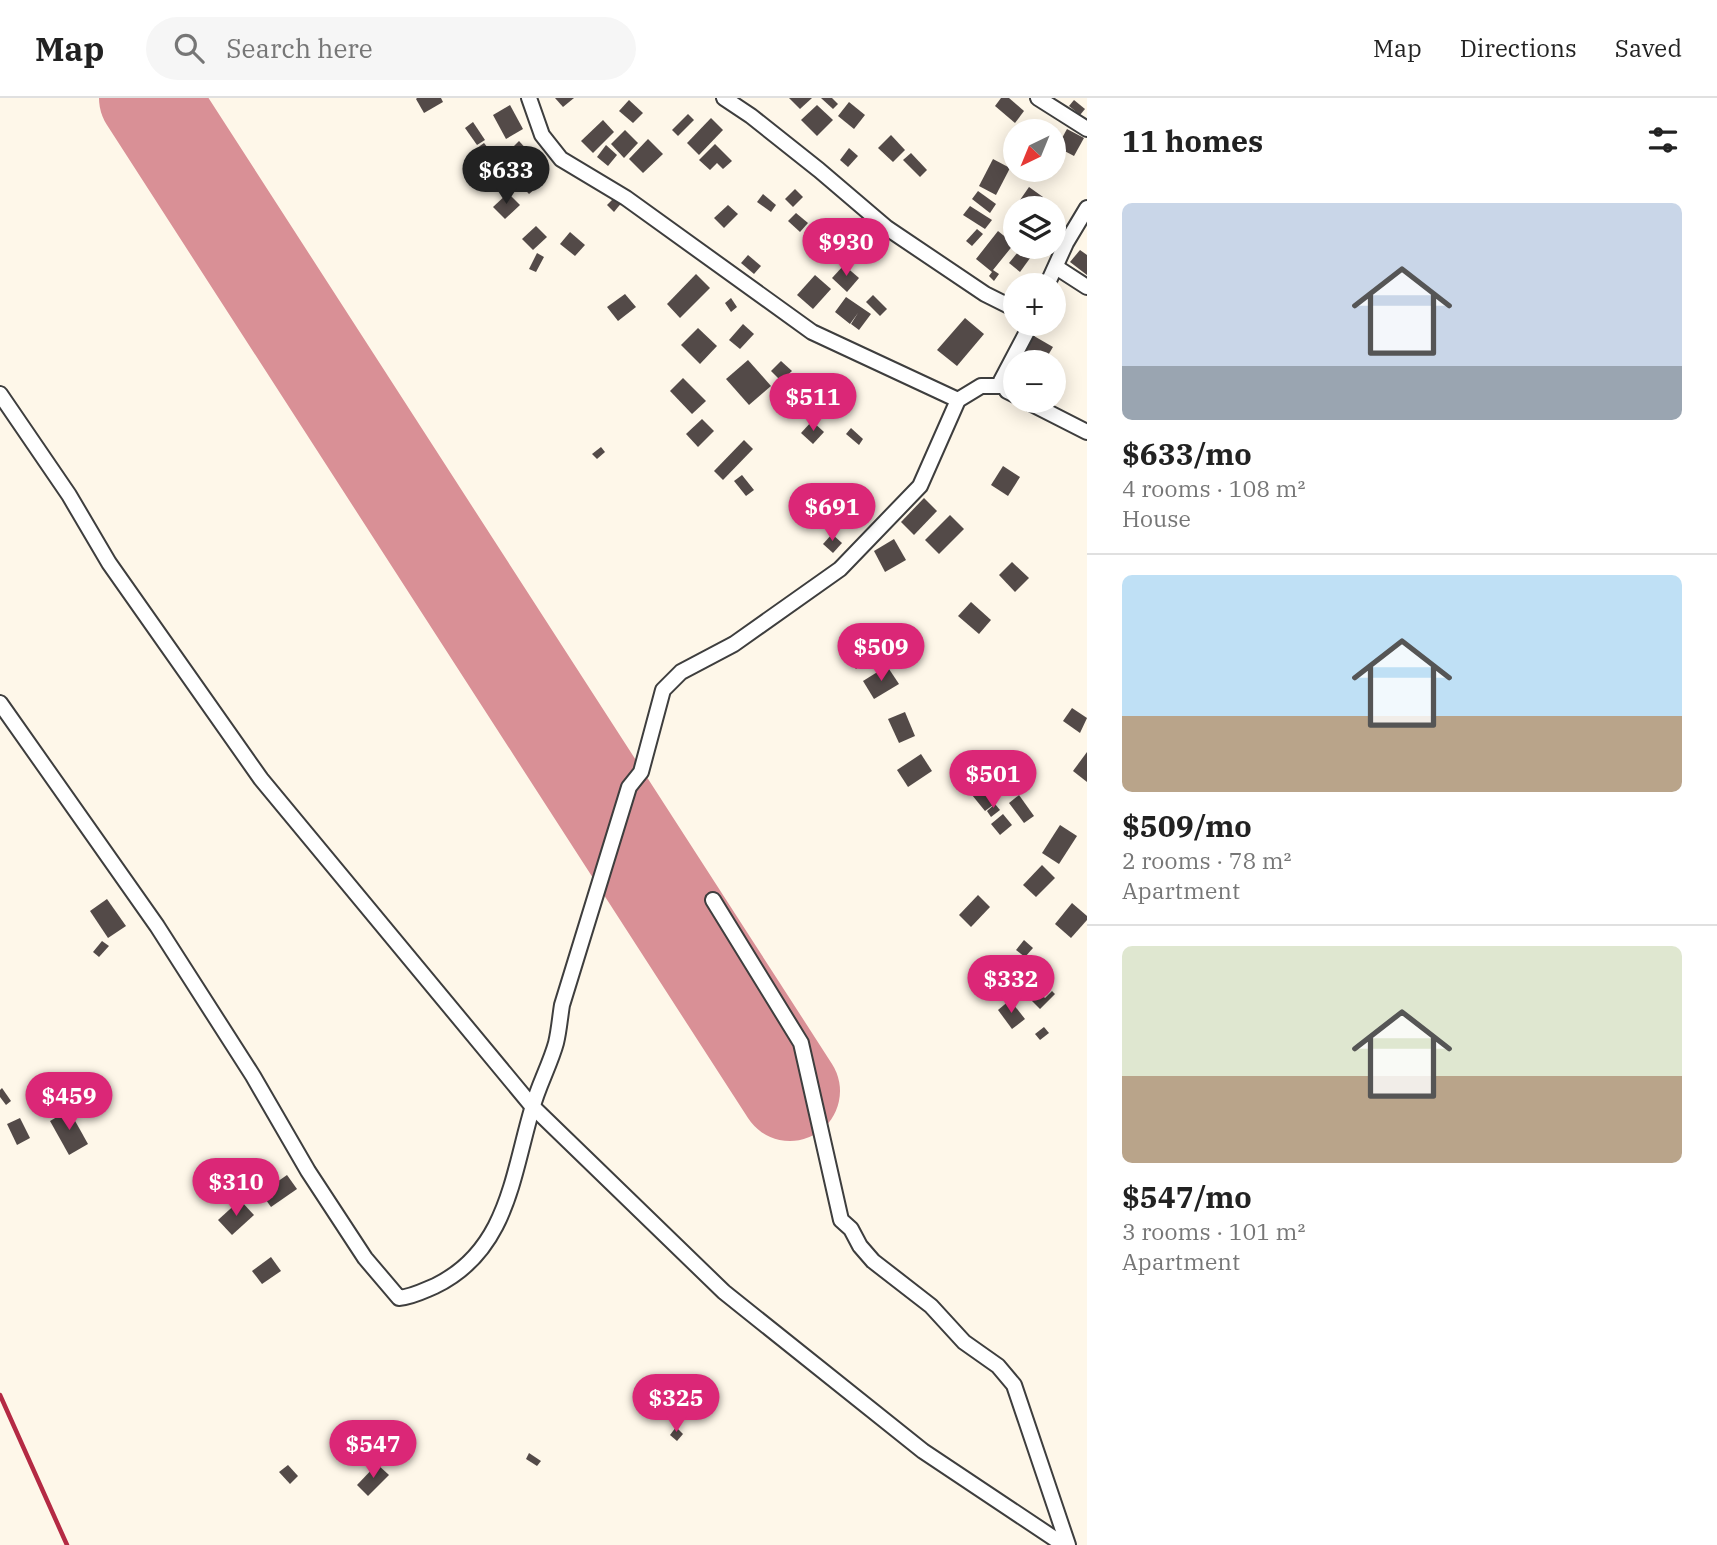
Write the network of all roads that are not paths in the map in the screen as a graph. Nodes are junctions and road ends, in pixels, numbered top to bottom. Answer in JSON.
{"nodes":[{"id":1,"x":529,"y":98,"type":"edge"},
{"id":2,"x":724,"y":98,"type":"edge"},
{"id":3,"x":1038,"y":98,"type":"edge"},
{"id":4,"x":1087,"y":129,"type":"edge"},
{"id":5,"x":1087,"y":208,"type":"edge"},
{"id":6,"x":1056,"y":267,"type":"junction"},
{"id":7,"x":1053,"y":273,"type":"edge"},
{"id":8,"x":1087,"y":287,"type":"edge"},
{"id":9,"x":1003,"y":303,"type":"edge"},
{"id":10,"x":1025,"y":336,"type":"edge"},
{"id":11,"x":1002,"y":386,"type":"joint"},
{"id":12,"x":0,"y":394,"type":"edge"},
{"id":13,"x":958,"y":400,"type":"junction"},
{"id":14,"x":1050,"y":413,"type":"edge"},
{"id":15,"x":1087,"y":432,"type":"edge"},
{"id":16,"x":0,"y":703,"type":"edge"},
{"id":17,"x":713,"y":900,"type":"dead end"},
{"id":18,"x":532,"y":1107,"type":"junction"},
{"id":19,"x":1066,"y":1545,"type":"edge"}],
"edges":[{"from":1,"to":13,"type":"street"},
{"from":2,"to":9,"type":"street"},
{"from":3,"to":4,"type":"street"},
{"from":5,"to":6,"type":"street"},
{"from":6,"to":7,"type":"street"},
{"from":6,"to":8,"type":"street"},
{"from":10,"to":11,"type":"street"},
{"from":11,"to":13,"type":"street"},
{"from":12,"to":18,"type":"street"},
{"from":13,"to":18,"type":"street"},
{"from":14,"to":15,"type":"street"},
{"from":16,"to":18,"type":"street"},
{"from":17,"to":19,"type":"street"},
{"from":18,"to":19,"type":"street"}]}
